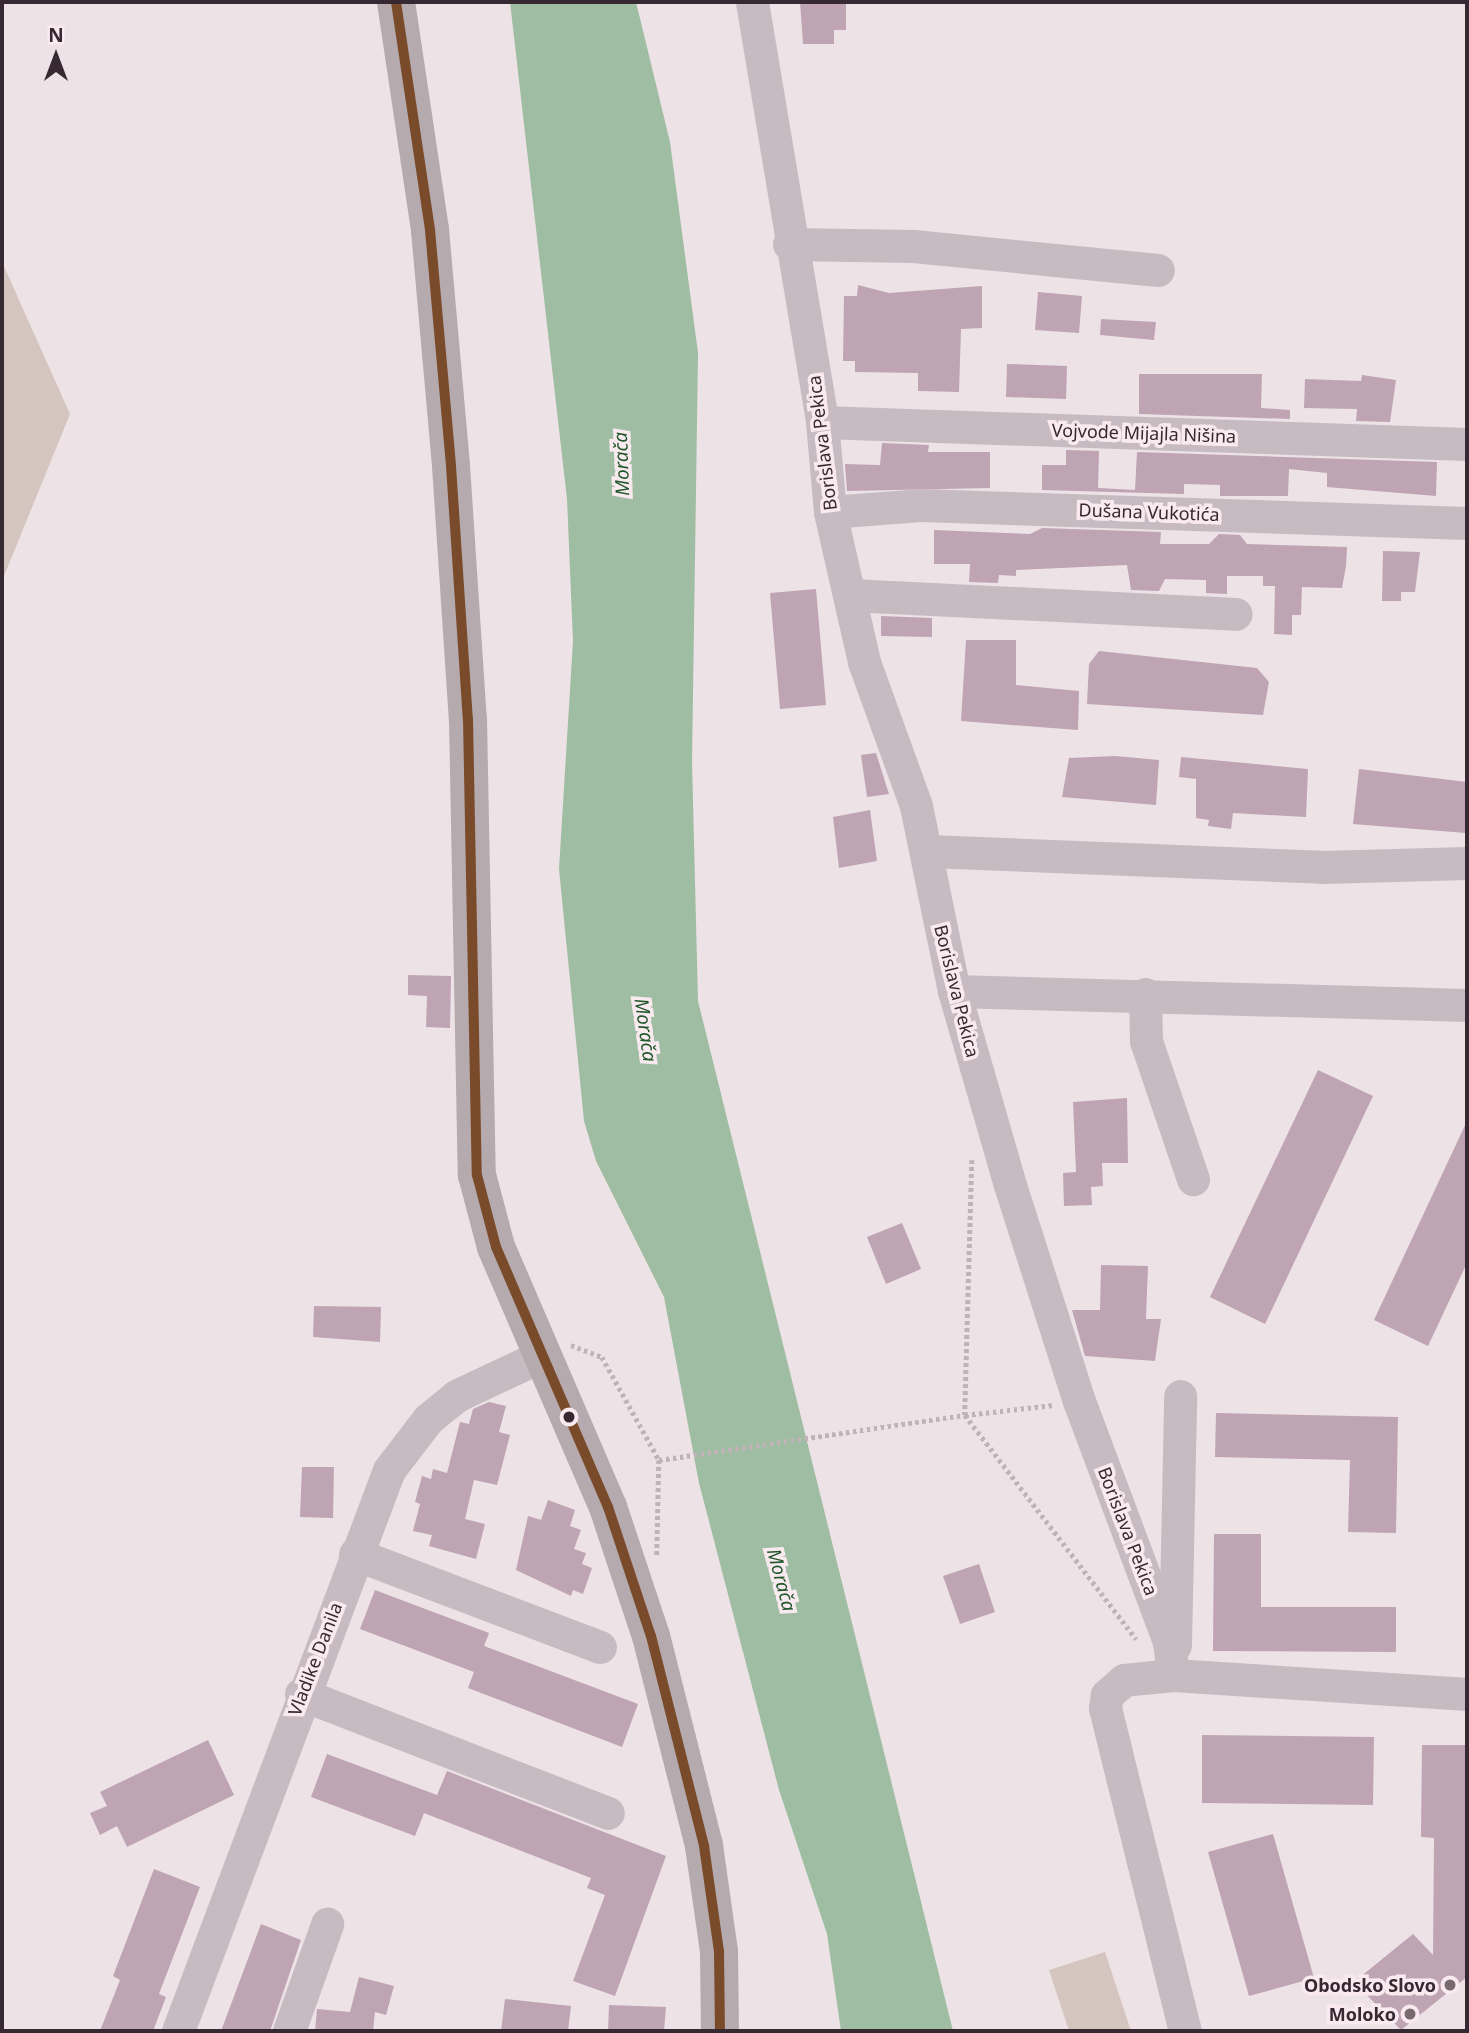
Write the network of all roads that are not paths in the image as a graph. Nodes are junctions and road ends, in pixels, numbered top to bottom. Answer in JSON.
{"nodes":[{"id":1,"x":396,"y":2,"type":"edge"},
{"id":2,"x":752,"y":2,"type":"edge"},
{"id":3,"x":789,"y":244,"type":"junction"},
{"id":4,"x":1158,"y":270,"type":"dead end"},
{"id":5,"x":821,"y":422,"type":"junction"},
{"id":6,"x":1467,"y":444,"type":"edge"},
{"id":7,"x":830,"y":513,"type":"junction"},
{"id":8,"x":1467,"y":523,"type":"edge"},
{"id":9,"x":850,"y":595,"type":"junction"},
{"id":10,"x":1236,"y":614,"type":"dead end"},
{"id":11,"x":928,"y":851,"type":"junction"},
{"id":12,"x":1467,"y":863,"type":"edge"},
{"id":13,"x":954,"y":991,"type":"junction"},
{"id":14,"x":1145,"y":994,"type":"junction"},
{"id":15,"x":1467,"y":1005,"type":"edge"},
{"id":16,"x":1193,"y":1179,"type":"dead end"},
{"id":17,"x":541,"y":1356,"type":"junction"},
{"id":18,"x":1180,"y":1396,"type":"dead end"},
{"id":19,"x":355,"y":1554,"type":"junction"},
{"id":20,"x":600,"y":1647,"type":"dead end"},
{"id":21,"x":1172,"y":1663,"type":"junction"},
{"id":22,"x":1467,"y":1693,"type":"edge"},
{"id":23,"x":301,"y":1694,"type":"junction"},
{"id":24,"x":608,"y":1813,"type":"dead end"},
{"id":25,"x":327,"y":1924,"type":"dead end"},
{"id":26,"x":178,"y":2031,"type":"edge"},
{"id":27,"x":289,"y":2031,"type":"edge"},
{"id":28,"x":720,"y":2031,"type":"edge"},
{"id":29,"x":1185,"y":2031,"type":"edge"}],
"edges":[{"from":1,"to":17,"type":"main road"},
{"from":2,"to":3,"type":"street","name":"Borislava Pekica"},
{"from":3,"to":4,"type":"street"},
{"from":3,"to":5,"type":"street","name":"Borislava Pekica"},
{"from":5,"to":6,"type":"street","name":"Vojvode Mijajla Nišina"},
{"from":5,"to":7,"type":"street","name":"Borislava Pekica"},
{"from":7,"to":8,"type":"street","name":"Dušana Vukotića"},
{"from":7,"to":9,"type":"street","name":"Borislava Pekica"},
{"from":9,"to":10,"type":"street"},
{"from":9,"to":11,"type":"street","name":"Borislava Pekica"},
{"from":11,"to":12,"type":"street"},
{"from":11,"to":13,"type":"street","name":"Borislava Pekica"},
{"from":13,"to":14,"type":"street"},
{"from":13,"to":21,"type":"street","name":"Borislava Pekica"},
{"from":14,"to":15,"type":"street"},
{"from":14,"to":16,"type":"street"},
{"from":17,"to":19,"type":"street","name":"Vladike Danila"},
{"from":17,"to":28,"type":"main road"},
{"from":18,"to":21,"type":"street"},
{"from":19,"to":20,"type":"street"},
{"from":19,"to":23,"type":"street","name":"Vladike Danila"},
{"from":21,"to":22,"type":"street"},
{"from":21,"to":29,"type":"street"},
{"from":23,"to":24,"type":"street"},
{"from":23,"to":26,"type":"street","name":"Vladike Danila"},
{"from":25,"to":27,"type":"street"}]}
